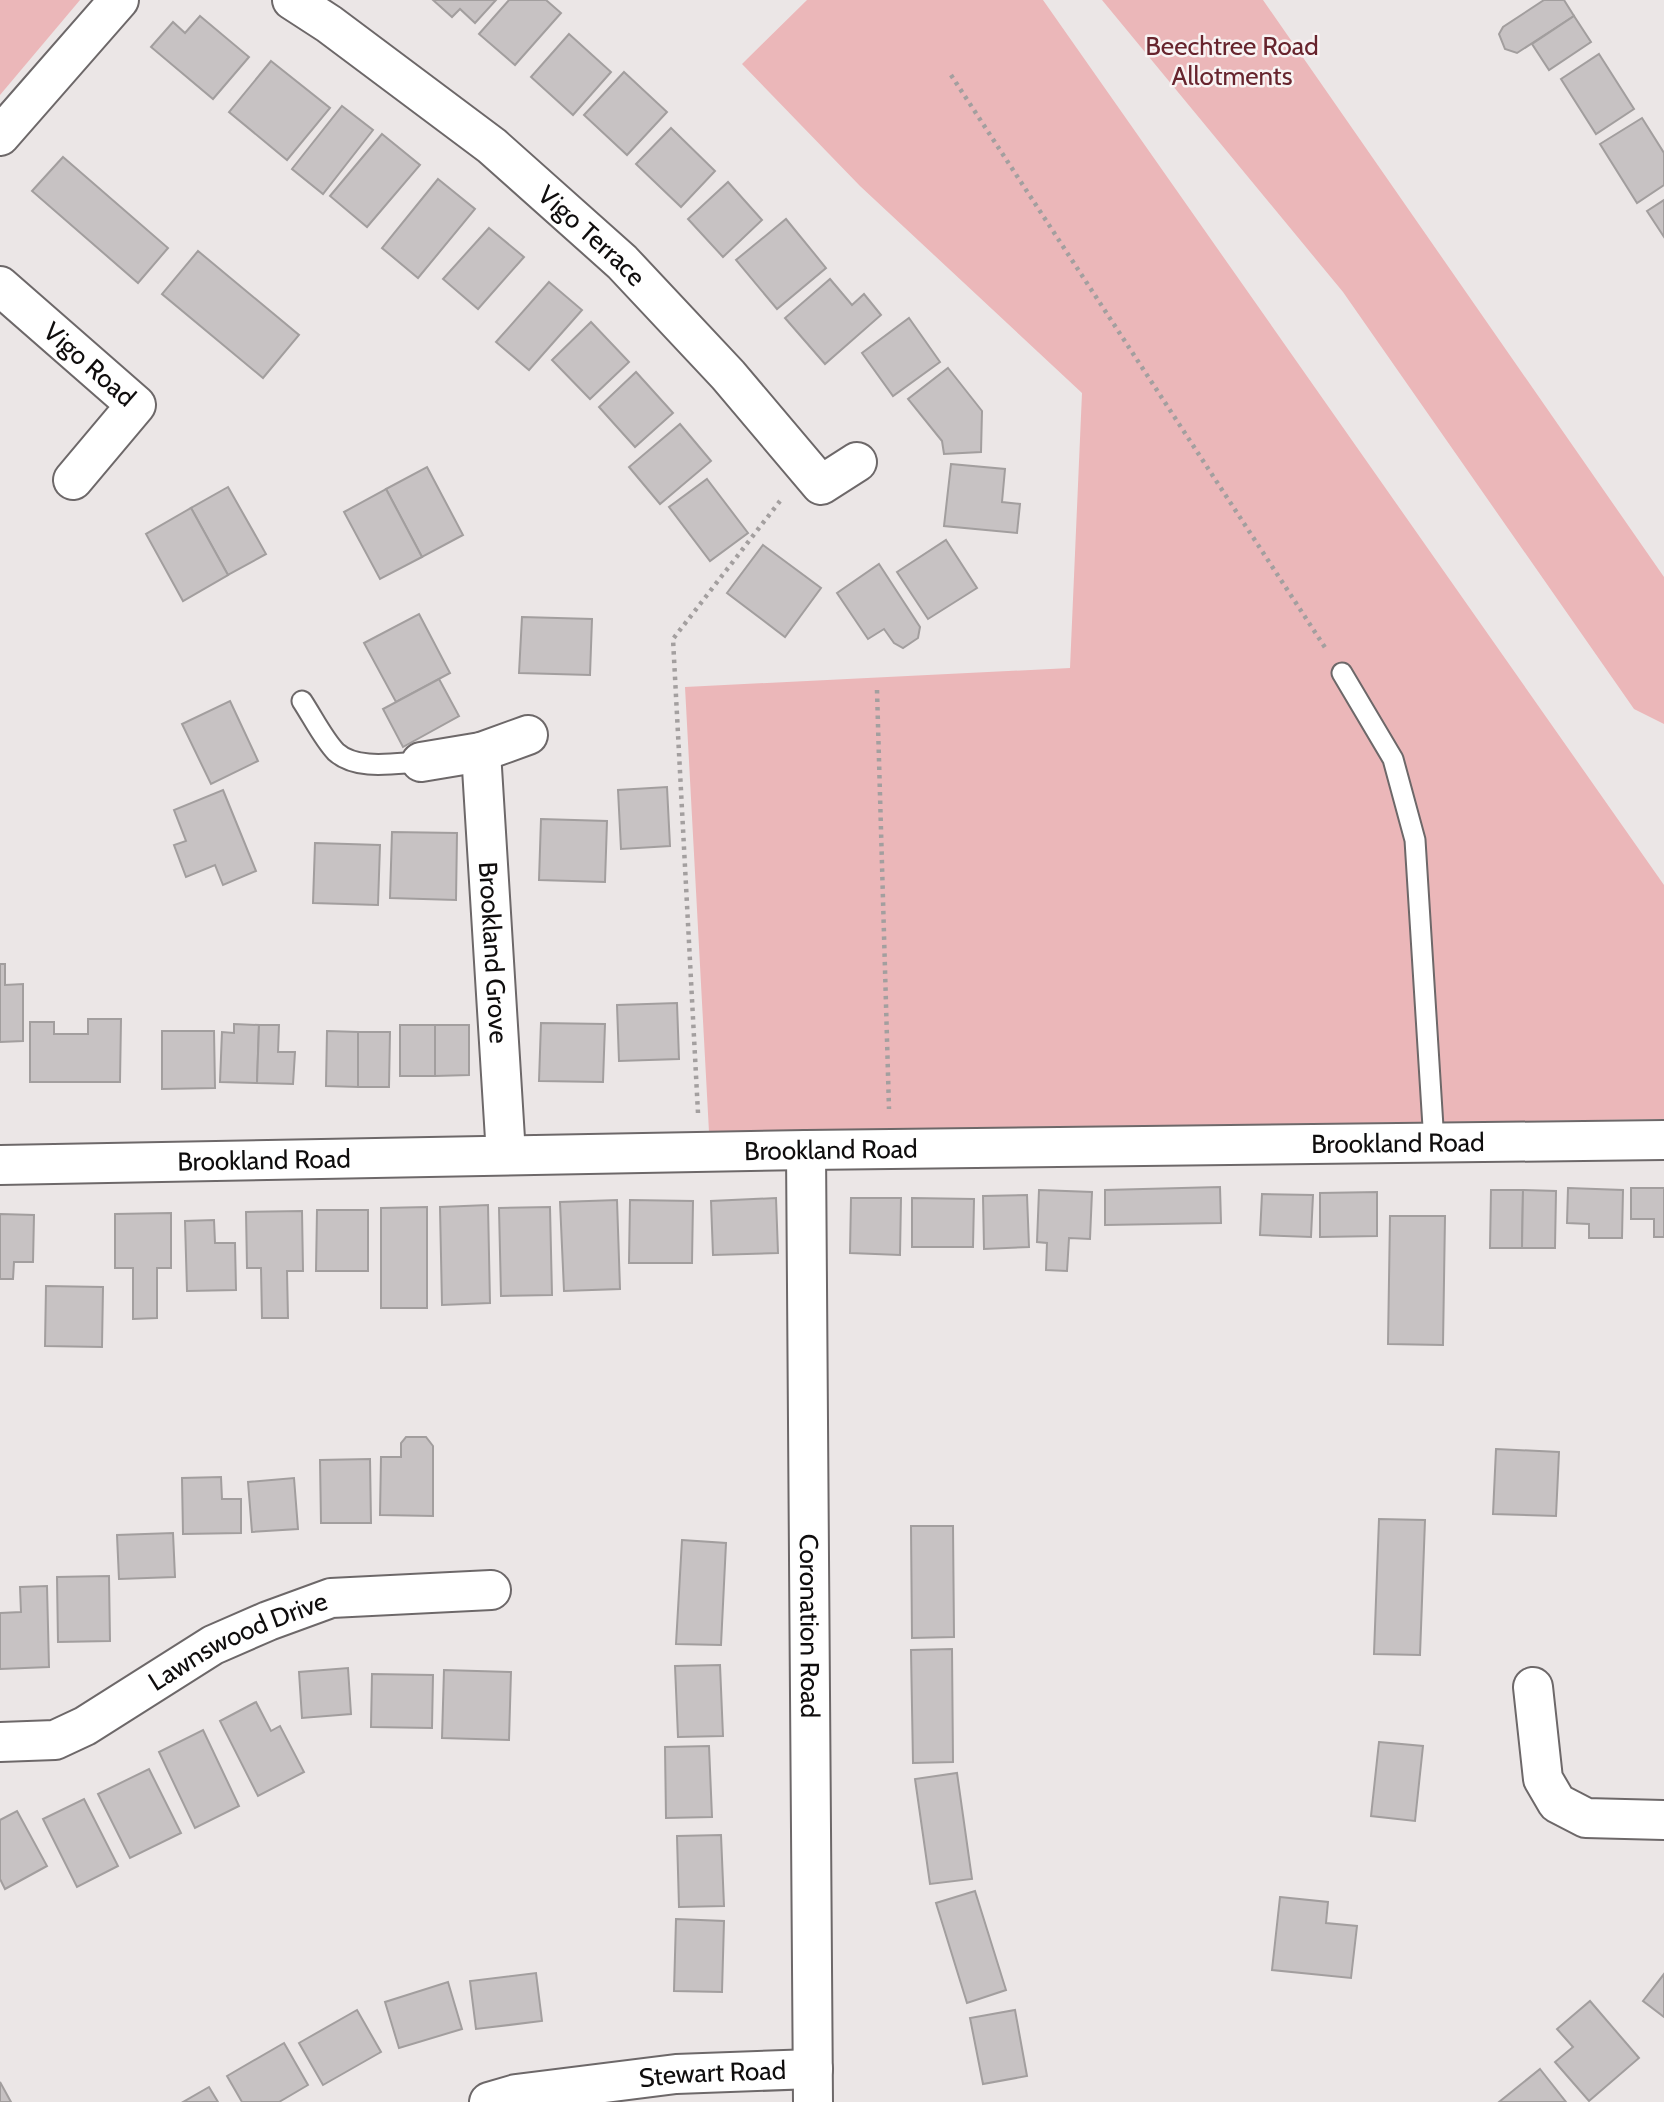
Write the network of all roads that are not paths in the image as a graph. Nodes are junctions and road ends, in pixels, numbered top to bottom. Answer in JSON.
{"nodes":[{"id":1,"x":119,"y":0,"type":"edge"},
{"id":2,"x":292,"y":0,"type":"edge"},
{"id":3,"x":0,"y":136,"type":"edge"},
{"id":4,"x":0,"y":286,"type":"edge"},
{"id":5,"x":857,"y":462,"type":"dead end"},
{"id":6,"x":73,"y":480,"type":"dead end"},
{"id":7,"x":1342,"y":673,"type":"road end"},
{"id":8,"x":302,"y":701,"type":"dead end"},
{"id":9,"x":528,"y":735,"type":"dead end"},
{"id":10,"x":481,"y":752,"type":"junction"},
{"id":11,"x":421,"y":762,"type":"joint"},
{"id":12,"x":1664,"y":1140,"type":"edge"},
{"id":13,"x":1434,"y":1143,"type":"junction"},
{"id":14,"x":806,"y":1150,"type":"junction"},
{"id":15,"x":506,"y":1155,"type":"junction"},
{"id":16,"x":0,"y":1165,"type":"edge"},
{"id":17,"x":491,"y":1590,"type":"dead end"},
{"id":18,"x":1533,"y":1687,"type":"dead end"},
{"id":19,"x":0,"y":1742,"type":"edge"},
{"id":20,"x":1664,"y":1820,"type":"edge"},
{"id":21,"x":813,"y":2085,"type":"edge"},
{"id":22,"x":489,"y":2102,"type":"edge"}],
"edges":[{"from":1,"to":3,"type":"street"},
{"from":2,"to":5,"type":"street","name":"Vigo Terrace"},
{"from":4,"to":6,"type":"street","name":"Vigo Road"},
{"from":7,"to":13,"type":"lane"},
{"from":8,"to":11,"type":"lane"},
{"from":9,"to":10,"type":"street"},
{"from":10,"to":11,"type":"street"},
{"from":10,"to":15,"type":"street","name":"Brookland Grove"},
{"from":12,"to":13,"type":"street","name":"Brookland Road"},
{"from":13,"to":14,"type":"street","name":"Brookland Road"},
{"from":14,"to":15,"type":"street","name":"Brookland Road"},
{"from":14,"to":21,"type":"street","name":"Coronation Road"},
{"from":15,"to":16,"type":"street","name":"Brookland Road"},
{"from":17,"to":19,"type":"street","name":"Lawnswood Drive"},
{"from":18,"to":20,"type":"street"},
{"from":21,"to":22,"type":"street","name":"Stewart Road"}]}
